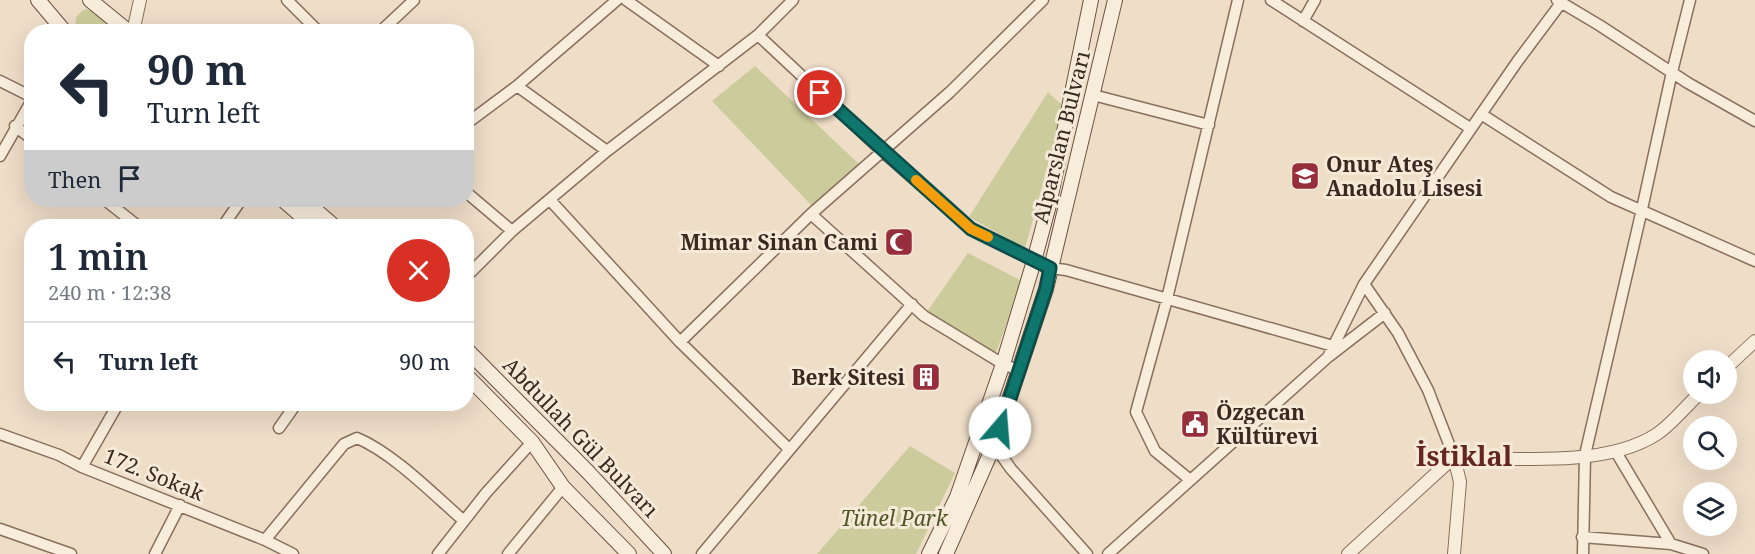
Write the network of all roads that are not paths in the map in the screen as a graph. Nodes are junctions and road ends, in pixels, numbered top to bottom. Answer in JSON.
{"nodes":[{"id":1,"x":38,"y":0,"type":"edge"},
{"id":2,"x":90,"y":0,"type":"edge"},
{"id":3,"x":140,"y":0,"type":"edge"},
{"id":4,"x":287,"y":0,"type":"edge"},
{"id":5,"x":414,"y":0,"type":"edge"},
{"id":6,"x":616,"y":0,"type":"edge"},
{"id":7,"x":627,"y":0,"type":"edge"},
{"id":8,"x":793,"y":0,"type":"edge"},
{"id":9,"x":1043,"y":0,"type":"edge"},
{"id":10,"x":1091,"y":0,"type":"edge"},
{"id":11,"x":1115,"y":0,"type":"edge"},
{"id":12,"x":1238,"y":0,"type":"edge"},
{"id":13,"x":1271,"y":0,"type":"edge"},
{"id":14,"x":1315,"y":0,"type":"edge"},
{"id":15,"x":1690,"y":0,"type":"edge"},
{"id":16,"x":1559,"y":1,"type":"edge"},
{"id":17,"x":1303,"y":21,"type":"junction"},
{"id":18,"x":58,"y":24,"type":"edge"},
{"id":19,"x":121,"y":24,"type":"edge"},
{"id":20,"x":133,"y":24,"type":"edge"},
{"id":21,"x":311,"y":24,"type":"edge"},
{"id":22,"x":388,"y":24,"type":"edge"},
{"id":23,"x":758,"y":35,"type":"junction"},
{"id":24,"x":719,"y":66,"type":"junction"},
{"id":25,"x":1672,"y":72,"type":"junction"},
{"id":26,"x":0,"y":81,"type":"edge"},
{"id":27,"x":516,"y":86,"type":"junction"},
{"id":28,"x":24,"y":94,"type":"edge"},
{"id":29,"x":1093,"y":95,"type":"junction"},
{"id":30,"x":24,"y":112,"type":"edge"},
{"id":31,"x":1480,"y":114,"type":"junction"},
{"id":32,"x":474,"y":118,"type":"edge"},
{"id":33,"x":1755,"y":121,"type":"edge"},
{"id":34,"x":1209,"y":125,"type":"junction"},
{"id":35,"x":15,"y":126,"type":"junction"},
{"id":36,"x":1470,"y":128,"type":"junction"},
{"id":37,"x":24,"y":133,"type":"edge"},
{"id":38,"x":882,"y":150,"type":"junction"},
{"id":39,"x":607,"y":151,"type":"junction"},
{"id":40,"x":0,"y":156,"type":"edge"},
{"id":41,"x":474,"y":199,"type":"edge"},
{"id":42,"x":550,"y":200,"type":"junction"},
{"id":43,"x":114,"y":207,"type":"edge"},
{"id":44,"x":291,"y":207,"type":"edge"},
{"id":45,"x":312,"y":207,"type":"edge"},
{"id":46,"x":1642,"y":210,"type":"junction"},
{"id":47,"x":811,"y":214,"type":"junction"},
{"id":48,"x":129,"y":219,"type":"edge"},
{"id":49,"x":305,"y":219,"type":"edge"},
{"id":50,"x":326,"y":219,"type":"edge"},
{"id":51,"x":512,"y":231,"type":"junction"},
{"id":52,"x":1034,"y":261,"type":"junction"},
{"id":53,"x":1755,"y":261,"type":"edge"},
{"id":54,"x":1050,"y":268,"type":"junction"},
{"id":55,"x":474,"y":269,"type":"edge"},
{"id":56,"x":1364,"y":284,"type":"junction"},
{"id":57,"x":1168,"y":298,"type":"junction"},
{"id":58,"x":912,"y":304,"type":"junction"},
{"id":59,"x":1385,"y":313,"type":"junction"},
{"id":60,"x":1755,"y":341,"type":"edge"},
{"id":61,"x":680,"y":342,"type":"junction"},
{"id":62,"x":1333,"y":346,"type":"junction"},
{"id":63,"x":474,"y":357,"type":"edge"},
{"id":64,"x":1328,"y":357,"type":"junction"},
{"id":65,"x":1737,"y":358,"type":"edge"},
{"id":66,"x":1003,"y":364,"type":"junction"},
{"id":67,"x":1020,"y":371,"type":"junction"},
{"id":68,"x":474,"y":383,"type":"edge"},
{"id":69,"x":1688,"y":404,"type":"edge"},
{"id":70,"x":114,"y":411,"type":"edge"},
{"id":71,"x":291,"y":411,"type":"edge"},
{"id":72,"x":279,"y":428,"type":"dead end"},
{"id":73,"x":0,"y":434,"type":"edge"},
{"id":74,"x":532,"y":442,"type":"junction"},
{"id":75,"x":994,"y":445,"type":"junction"},
{"id":76,"x":789,"y":449,"type":"junction"},
{"id":77,"x":1616,"y":452,"type":"junction"},
{"id":78,"x":1585,"y":455,"type":"junction"},
{"id":79,"x":1454,"y":457,"type":"junction"},
{"id":80,"x":82,"y":467,"type":"junction"},
{"id":81,"x":1189,"y":479,"type":"junction"},
{"id":82,"x":563,"y":488,"type":"junction"},
{"id":83,"x":180,"y":505,"type":"junction"},
{"id":84,"x":464,"y":521,"type":"junction"},
{"id":85,"x":0,"y":529,"type":"edge"},
{"id":86,"x":1582,"y":537,"type":"junction"},
{"id":87,"x":265,"y":540,"type":"junction"},
{"id":88,"x":1671,"y":544,"type":"junction"},
{"id":89,"x":71,"y":554,"type":"edge"},
{"id":90,"x":154,"y":554,"type":"edge"},
{"id":91,"x":293,"y":554,"type":"edge"},
{"id":92,"x":438,"y":554,"type":"edge"},
{"id":93,"x":508,"y":554,"type":"edge"},
{"id":94,"x":629,"y":554,"type":"edge"},
{"id":95,"x":664,"y":554,"type":"edge"},
{"id":96,"x":702,"y":554,"type":"edge"},
{"id":97,"x":929,"y":554,"type":"edge"},
{"id":98,"x":946,"y":554,"type":"edge"},
{"id":99,"x":1087,"y":554,"type":"edge"},
{"id":100,"x":1108,"y":554,"type":"edge"},
{"id":101,"x":1348,"y":554,"type":"edge"},
{"id":102,"x":1454,"y":554,"type":"edge"},
{"id":103,"x":1583,"y":554,"type":"edge"},
{"id":104,"x":1703,"y":554,"type":"edge"}],
"edges":[{"from":1,"to":18,"type":"main road"},
{"from":2,"to":19,"type":"main road"},
{"from":3,"to":20,"type":"street"},
{"from":4,"to":21,"type":"street"},
{"from":5,"to":22,"type":"street"},
{"from":6,"to":27,"type":"street"},
{"from":7,"to":24,"type":"street"},
{"from":8,"to":23,"type":"street"},
{"from":9,"to":38,"type":"street"},
{"from":10,"to":52,"type":"main road","name":"Alparslan Bulvarı"},
{"from":11,"to":29,"type":"main road","name":"Alparslan Bulvarı"},
{"from":12,"to":34,"type":"street"},
{"from":13,"to":17,"type":"street"},
{"from":14,"to":17,"type":"street"},
{"from":15,"to":25,"type":"street"},
{"from":16,"to":25,"type":"street"},
{"from":16,"to":31,"type":"street"},
{"from":17,"to":36,"type":"street"},
{"from":23,"to":24,"type":"street"},
{"from":23,"to":38,"type":"street"},
{"from":24,"to":39,"type":"street"},
{"from":25,"to":33,"type":"street"},
{"from":25,"to":46,"type":"street"},
{"from":26,"to":28,"type":"street"},
{"from":27,"to":32,"type":"street"},
{"from":27,"to":39,"type":"street"},
{"from":29,"to":34,"type":"street"},
{"from":29,"to":54,"type":"main road","name":"Alparslan Bulvarı"},
{"from":30,"to":35,"type":"street"},
{"from":31,"to":36,"type":"street"},
{"from":31,"to":46,"type":"street"},
{"from":34,"to":57,"type":"street"},
{"from":35,"to":37,"type":"street"},
{"from":35,"to":40,"type":"street"},
{"from":36,"to":56,"type":"street"},
{"from":38,"to":47,"type":"street"},
{"from":38,"to":52,"type":"street"},
{"from":39,"to":42,"type":"street"},
{"from":41,"to":51,"type":"street"},
{"from":42,"to":51,"type":"street"},
{"from":42,"to":61,"type":"street"},
{"from":43,"to":48,"type":"street"},
{"from":44,"to":49,"type":"main road"},
{"from":45,"to":50,"type":"main road"},
{"from":46,"to":53,"type":"street"},
{"from":46,"to":78,"type":"street"},
{"from":47,"to":58,"type":"street"},
{"from":47,"to":61,"type":"street"},
{"from":51,"to":55,"type":"street"},
{"from":52,"to":54,"type":"street"},
{"from":52,"to":66,"type":"main road","name":"Alparslan Bulvarı"},
{"from":54,"to":57,"type":"street"},
{"from":54,"to":67,"type":"main road","name":"Alparslan Bulvarı"},
{"from":56,"to":59,"type":"street"},
{"from":56,"to":62,"type":"street"},
{"from":57,"to":62,"type":"street"},
{"from":57,"to":81,"type":"street"},
{"from":58,"to":66,"type":"street"},
{"from":58,"to":76,"type":"street"},
{"from":59,"to":64,"type":"street"},
{"from":59,"to":79,"type":"street"},
{"from":60,"to":65,"type":"street"},
{"from":61,"to":76,"type":"street"},
{"from":62,"to":64,"type":"street"},
{"from":63,"to":95,"type":"main road","name":"Abdullah Gül Bulvarı"},
{"from":64,"to":81,"type":"street"},
{"from":66,"to":67,"type":"street"},
{"from":66,"to":97,"type":"main road","name":"Alparslan Bulvarı"},
{"from":67,"to":75,"type":"main road","name":"Alparslan Bulvarı"},
{"from":68,"to":74,"type":"main road","name":"Abdullah Gül Bulvarı"},
{"from":69,"to":77,"type":"street"},
{"from":70,"to":80,"type":"street"},
{"from":71,"to":72,"type":"street"},
{"from":73,"to":80,"type":"street","name":"172. Sokak"},
{"from":74,"to":82,"type":"main road","name":"Abdullah Gül Bulvarı"},
{"from":74,"to":84,"type":"street"},
{"from":75,"to":98,"type":"main road","name":"Alparslan Bulvarı"},
{"from":75,"to":99,"type":"street"},
{"from":76,"to":96,"type":"street"},
{"from":77,"to":78,"type":"street"},
{"from":77,"to":88,"type":"street"},
{"from":78,"to":79,"type":"street"},
{"from":78,"to":86,"type":"street"},
{"from":79,"to":101,"type":"street"},
{"from":79,"to":102,"type":"street"},
{"from":80,"to":83,"type":"street","name":"172. Sokak"},
{"from":81,"to":100,"type":"street"},
{"from":82,"to":93,"type":"street"},
{"from":82,"to":94,"type":"main road","name":"Abdullah Gül Bulvarı"},
{"from":83,"to":87,"type":"street","name":"172. Sokak"},
{"from":83,"to":90,"type":"street"},
{"from":84,"to":87,"type":"street"},
{"from":84,"to":92,"type":"street"},
{"from":85,"to":89,"type":"street"},
{"from":86,"to":88,"type":"street"},
{"from":86,"to":103,"type":"street"},
{"from":87,"to":91,"type":"street","name":"172. Sokak"},
{"from":88,"to":104,"type":"street"}]}
